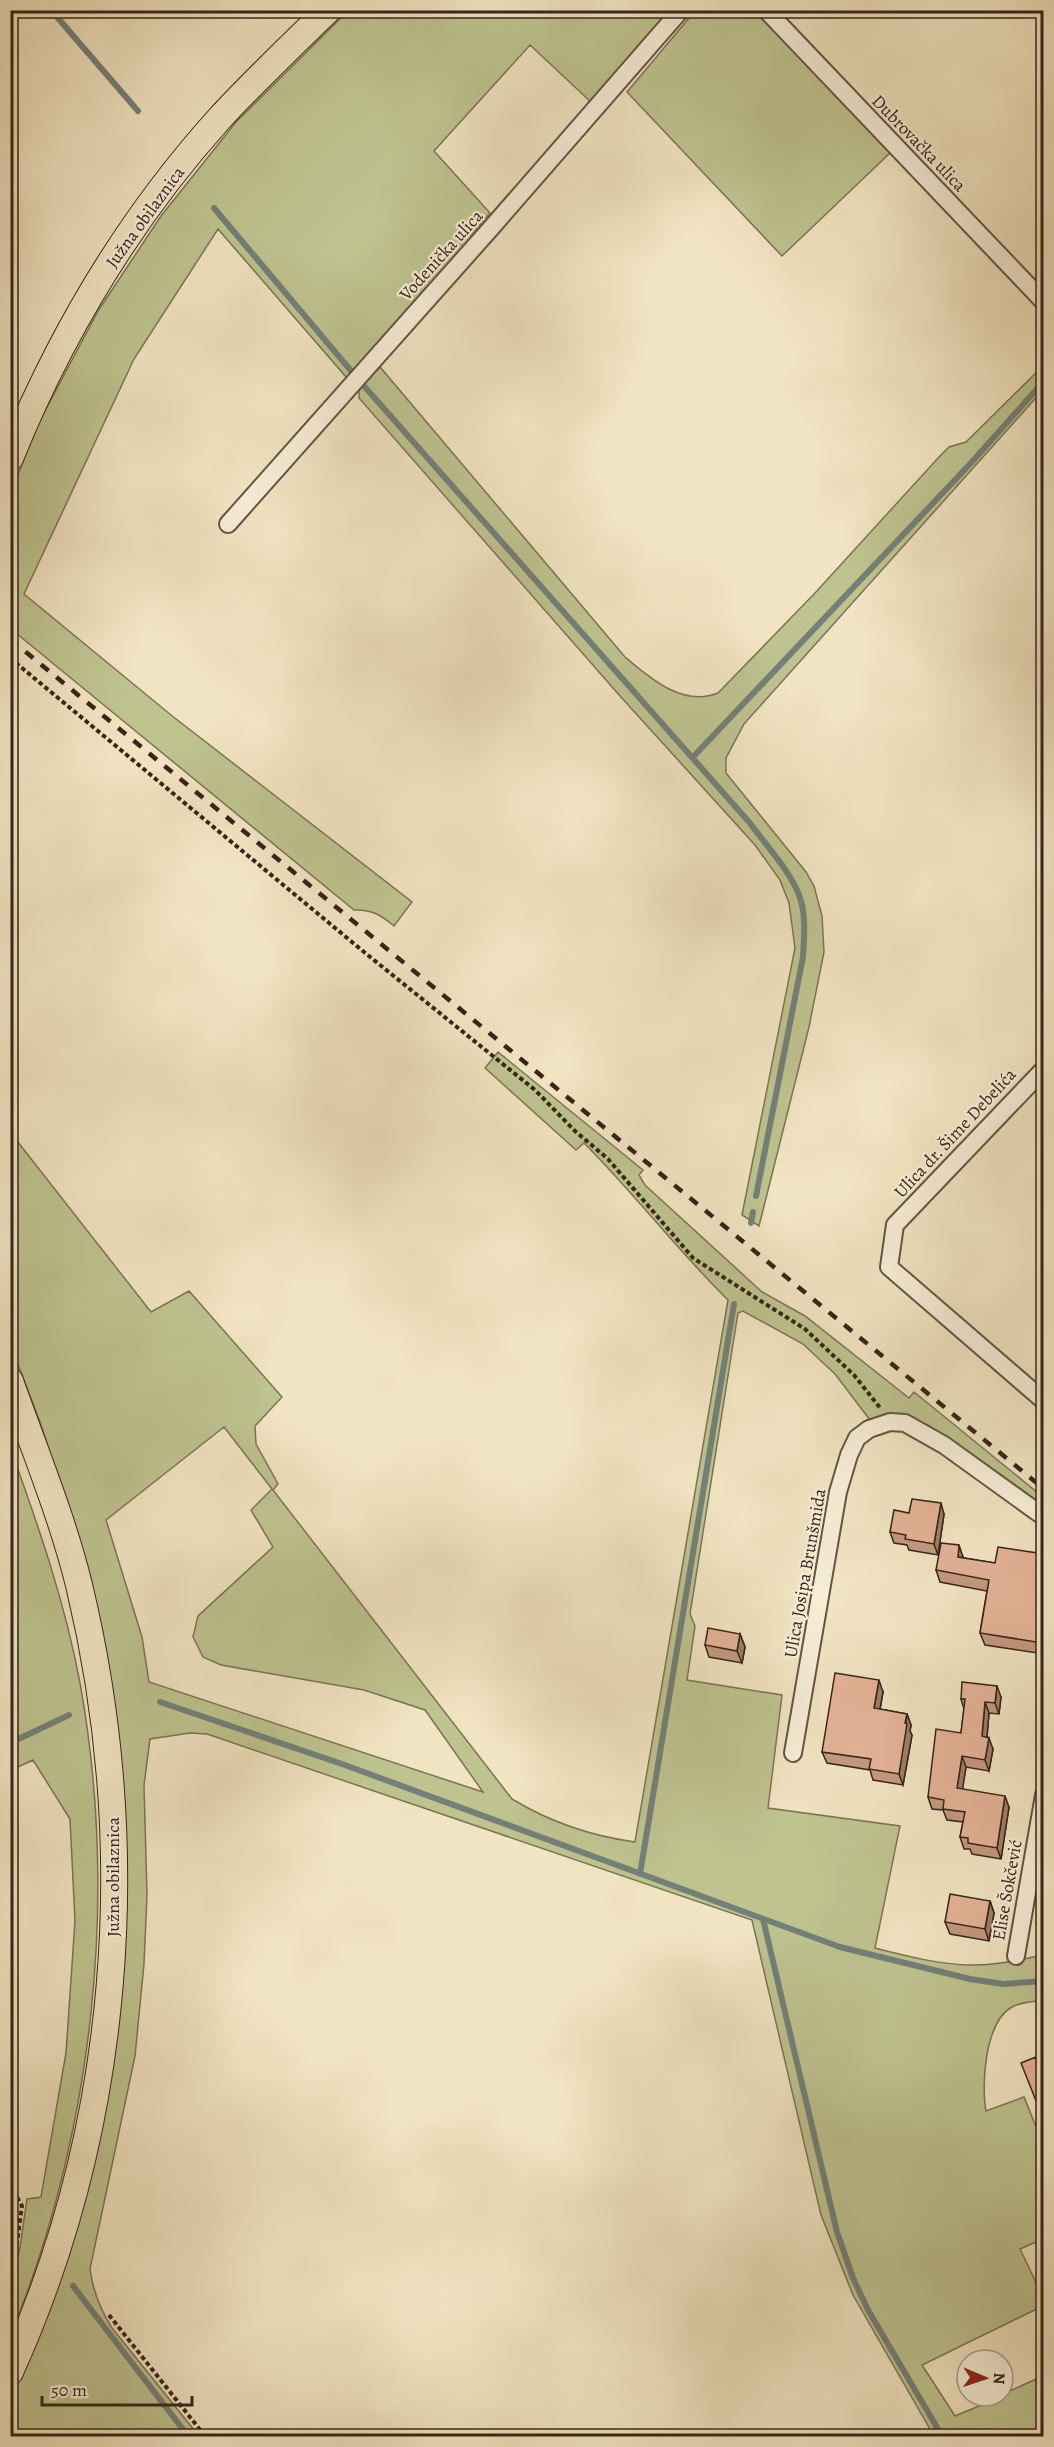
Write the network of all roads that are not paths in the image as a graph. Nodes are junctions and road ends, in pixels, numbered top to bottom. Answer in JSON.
{"nodes":[{"id":1,"x":328,"y":10,"type":"edge"},
{"id":2,"x":681,"y":10,"type":"edge"},
{"id":3,"x":766,"y":10,"type":"edge"},
{"id":4,"x":1044,"y":302,"type":"edge"},
{"id":5,"x":10,"y":458,"type":"edge"},
{"id":6,"x":228,"y":524,"type":"dead end"},
{"id":7,"x":1044,"y":1068,"type":"edge"},
{"id":8,"x":10,"y":1381,"type":"edge"},
{"id":9,"x":1044,"y":1401,"type":"edge"},
{"id":10,"x":1044,"y":1517,"type":"edge"},
{"id":11,"x":793,"y":1753,"type":"dead end"},
{"id":12,"x":1044,"y":1795,"type":"edge"},
{"id":13,"x":1016,"y":1956,"type":"dead end"},
{"id":14,"x":10,"y":2372,"type":"edge"}],
"edges":[{"from":1,"to":5,"type":"main road","name":"Južna obilaznica"},
{"from":2,"to":6,"type":"street","name":"Vodenička ulica"},
{"from":3,"to":4,"type":"street","name":"Dubrovačka ulica"},
{"from":7,"to":9,"type":"street","name":"Ulica dr. Šime Debelića"},
{"from":8,"to":14,"type":"main road","name":"Južna obilaznica"},
{"from":10,"to":11,"type":"street","name":"Ulica Josipa Brunšmida"},
{"from":12,"to":13,"type":"street","name":"Elise Šokčević"}]}
